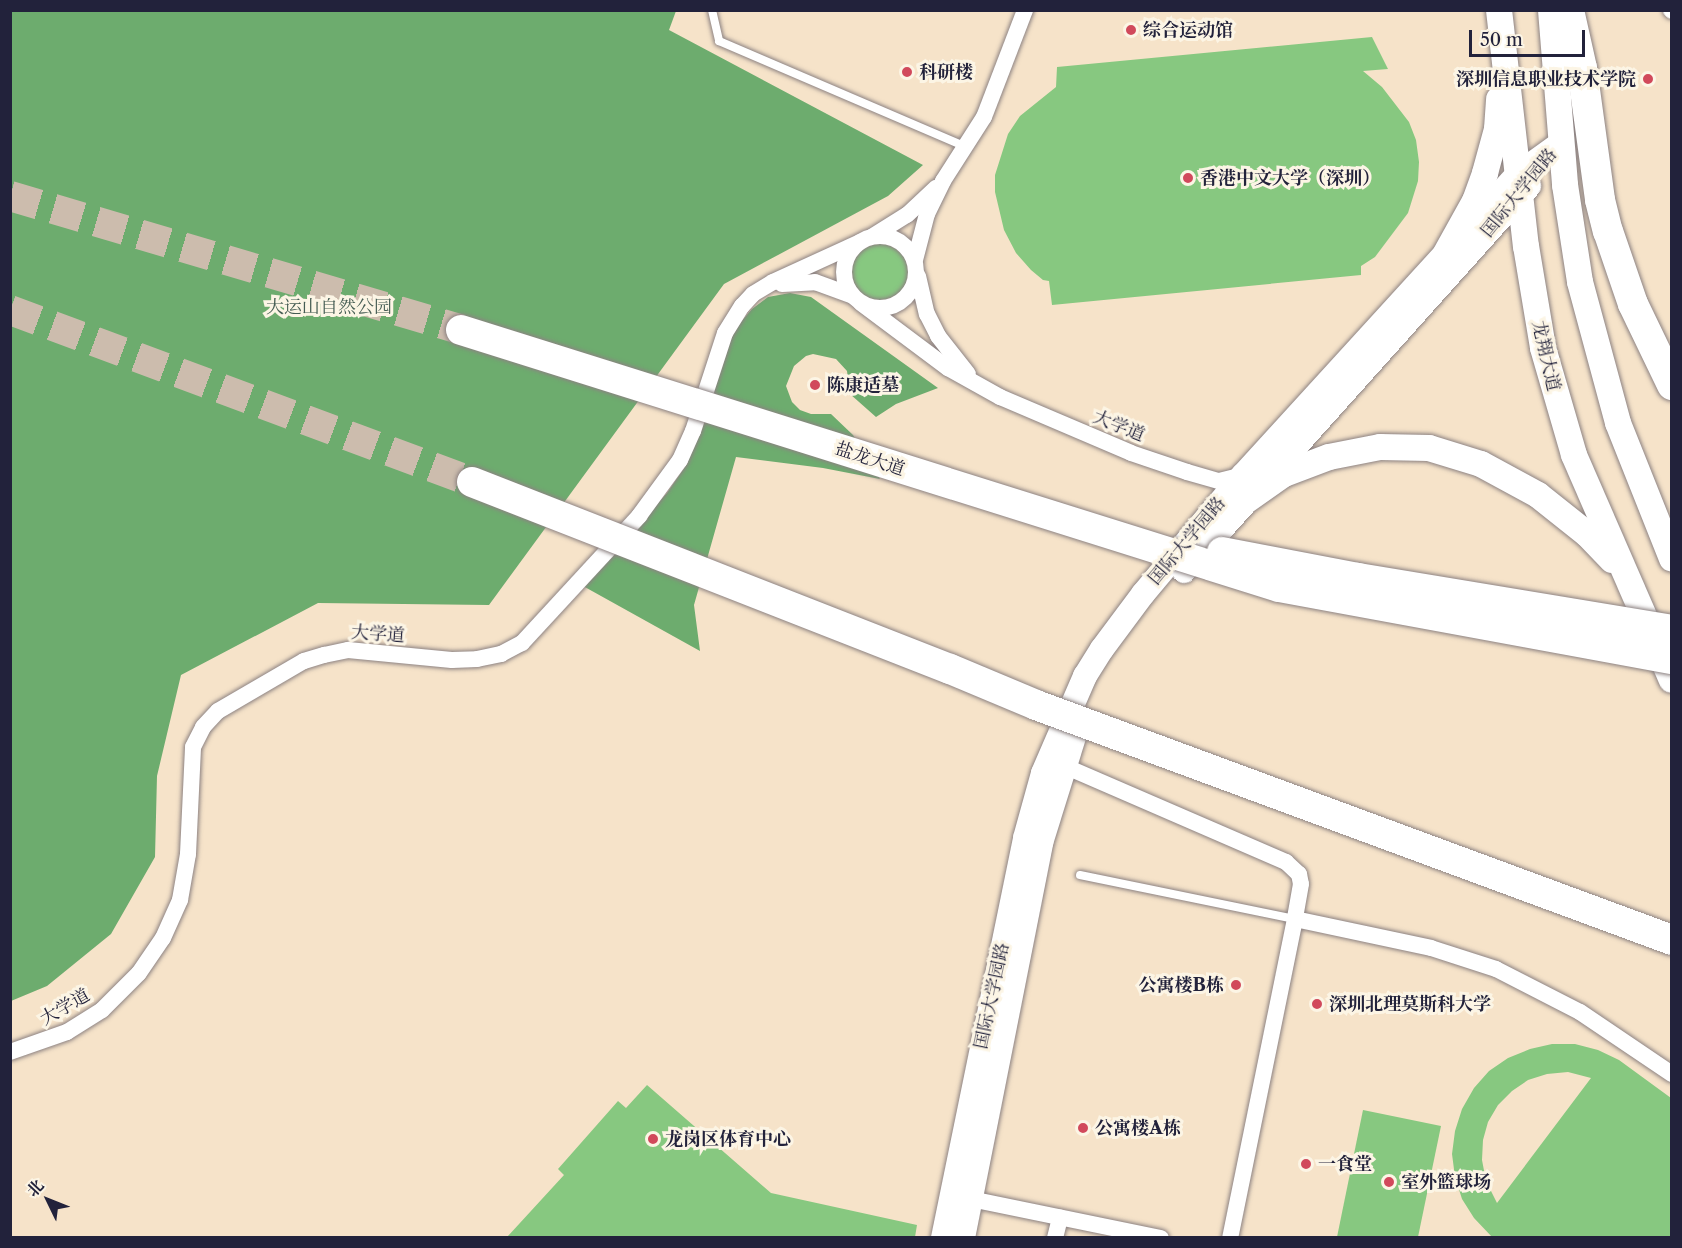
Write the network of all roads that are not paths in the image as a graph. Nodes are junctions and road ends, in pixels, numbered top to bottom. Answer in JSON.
{"nodes":[{"id":1,"x":712,"y":10,"type":"edge"},
{"id":2,"x":1025,"y":10,"type":"edge"},
{"id":3,"x":1499,"y":10,"type":"edge"},
{"id":4,"x":1551,"y":10,"type":"edge"},
{"id":5,"x":1569,"y":10,"type":"edge"},
{"id":6,"x":1504,"y":57,"type":"junction"},
{"id":7,"x":1561,"y":143,"type":"junction"},
{"id":8,"x":967,"y":147,"type":"junction"},
{"id":9,"x":943,"y":181,"type":"junction"},
{"id":10,"x":1519,"y":185,"type":"junction"},
{"id":11,"x":863,"y":241,"type":"junction"},
{"id":12,"x":1446,"y":253,"type":"junction"},
{"id":13,"x":916,"y":265,"type":"junction"},
{"id":14,"x":753,"y":294,"type":"junction"},
{"id":15,"x":857,"y":299,"type":"junction"},
{"id":16,"x":461,"y":330,"type":"tunnel mouth"},
{"id":17,"x":1671,"y":385,"type":"edge"},
{"id":18,"x":985,"y":388,"type":"junction"},
{"id":19,"x":1243,"y":476,"type":"junction"},
{"id":20,"x":472,"y":482,"type":"tunnel mouth"},
{"id":21,"x":1244,"y":502,"type":"junction"},
{"id":22,"x":1059,"y":519,"type":"junction"},
{"id":23,"x":1671,"y":559,"type":"edge"},
{"id":24,"x":1629,"y":585,"type":"junction"},
{"id":25,"x":1671,"y":630,"type":"edge"},
{"id":26,"x":1671,"y":658,"type":"edge"},
{"id":27,"x":1671,"y":680,"type":"edge"},
{"id":28,"x":1056,"y":762,"type":"junction"},
{"id":29,"x":1080,"y":875,"type":"dead end"},
{"id":30,"x":1295,"y":919,"type":"junction"},
{"id":31,"x":1671,"y":940,"type":"edge"},
{"id":32,"x":10,"y":1052,"type":"edge"},
{"id":33,"x":1671,"y":1074,"type":"edge"},
{"id":34,"x":961,"y":1197,"type":"junction"},
{"id":35,"x":1060,"y":1218,"type":"junction"},
{"id":36,"x":943,"y":1238,"type":"edge"},
{"id":37,"x":963,"y":1238,"type":"edge"},
{"id":38,"x":1055,"y":1238,"type":"edge"},
{"id":39,"x":1161,"y":1238,"type":"edge"},
{"id":40,"x":1230,"y":1238,"type":"edge"}],
"edges":[{"from":1,"to":8,"type":"lane"},
{"from":2,"to":8,"type":"street"},
{"from":3,"to":6,"type":"main road","name":"龙翔大道"},
{"from":4,"to":7,"type":"main road"},
{"from":5,"to":17,"type":"highway"},
{"from":6,"to":10,"type":"main road","name":"龙翔大道"},
{"from":6,"to":12,"type":"main road"},
{"from":7,"to":10,"type":"street","name":"国际大学园路"},
{"from":7,"to":23,"type":"main road"},
{"from":8,"to":9,"type":"street"},
{"from":9,"to":11,"type":"street"},
{"from":9,"to":13,"type":"street"},
{"from":10,"to":12,"type":"street","name":"国际大学园路"},
{"from":10,"to":21,"type":"street","name":"国际大学园路"},
{"from":10,"to":24,"type":"main road","name":"龙翔大道"},
{"from":11,"to":13,"type":"street","name":"大学道"},
{"from":11,"to":14,"type":"street","name":"大学道"},
{"from":11,"to":15,"type":"street"},
{"from":12,"to":19,"type":"street","name":"国际大学园路"},
{"from":13,"to":15,"type":"street","name":"大学道"},
{"from":13,"to":18,"type":"street","name":"大学道"},
{"from":14,"to":15,"type":"street","name":"大学道"},
{"from":14,"to":32,"type":"street","name":"大学道"},
{"from":15,"to":18,"type":"street","name":"大学道"},
{"from":16,"to":22,"type":"highway","name":"盐龙大道","bridge":true},
{"from":18,"to":19,"type":"street","name":"大学道"},
{"from":19,"to":28,"type":"street","name":"国际大学园路"},
{"from":20,"to":31,"type":"highway","bridge":true},
{"from":21,"to":24,"type":"main road"},
{"from":21,"to":28,"type":"street","name":"国际大学园路"},
{"from":22,"to":25,"type":"highway","bridge":true},
{"from":22,"to":26,"type":"highway","name":"盐龙大道","bridge":true},
{"from":24,"to":27,"type":"main road","name":"龙翔大道"},
{"from":28,"to":30,"type":"street"},
{"from":28,"to":34,"type":"street","name":"国际大学园路"},
{"from":29,"to":30,"type":"lane"},
{"from":30,"to":33,"type":"street"},
{"from":30,"to":40,"type":"street"},
{"from":34,"to":35,"type":"street"},
{"from":34,"to":36,"type":"street","name":"国际大学园路"},
{"from":34,"to":37,"type":"street","name":"国际大学园路"},
{"from":35,"to":38,"type":"street"},
{"from":35,"to":39,"type":"street"}]}
